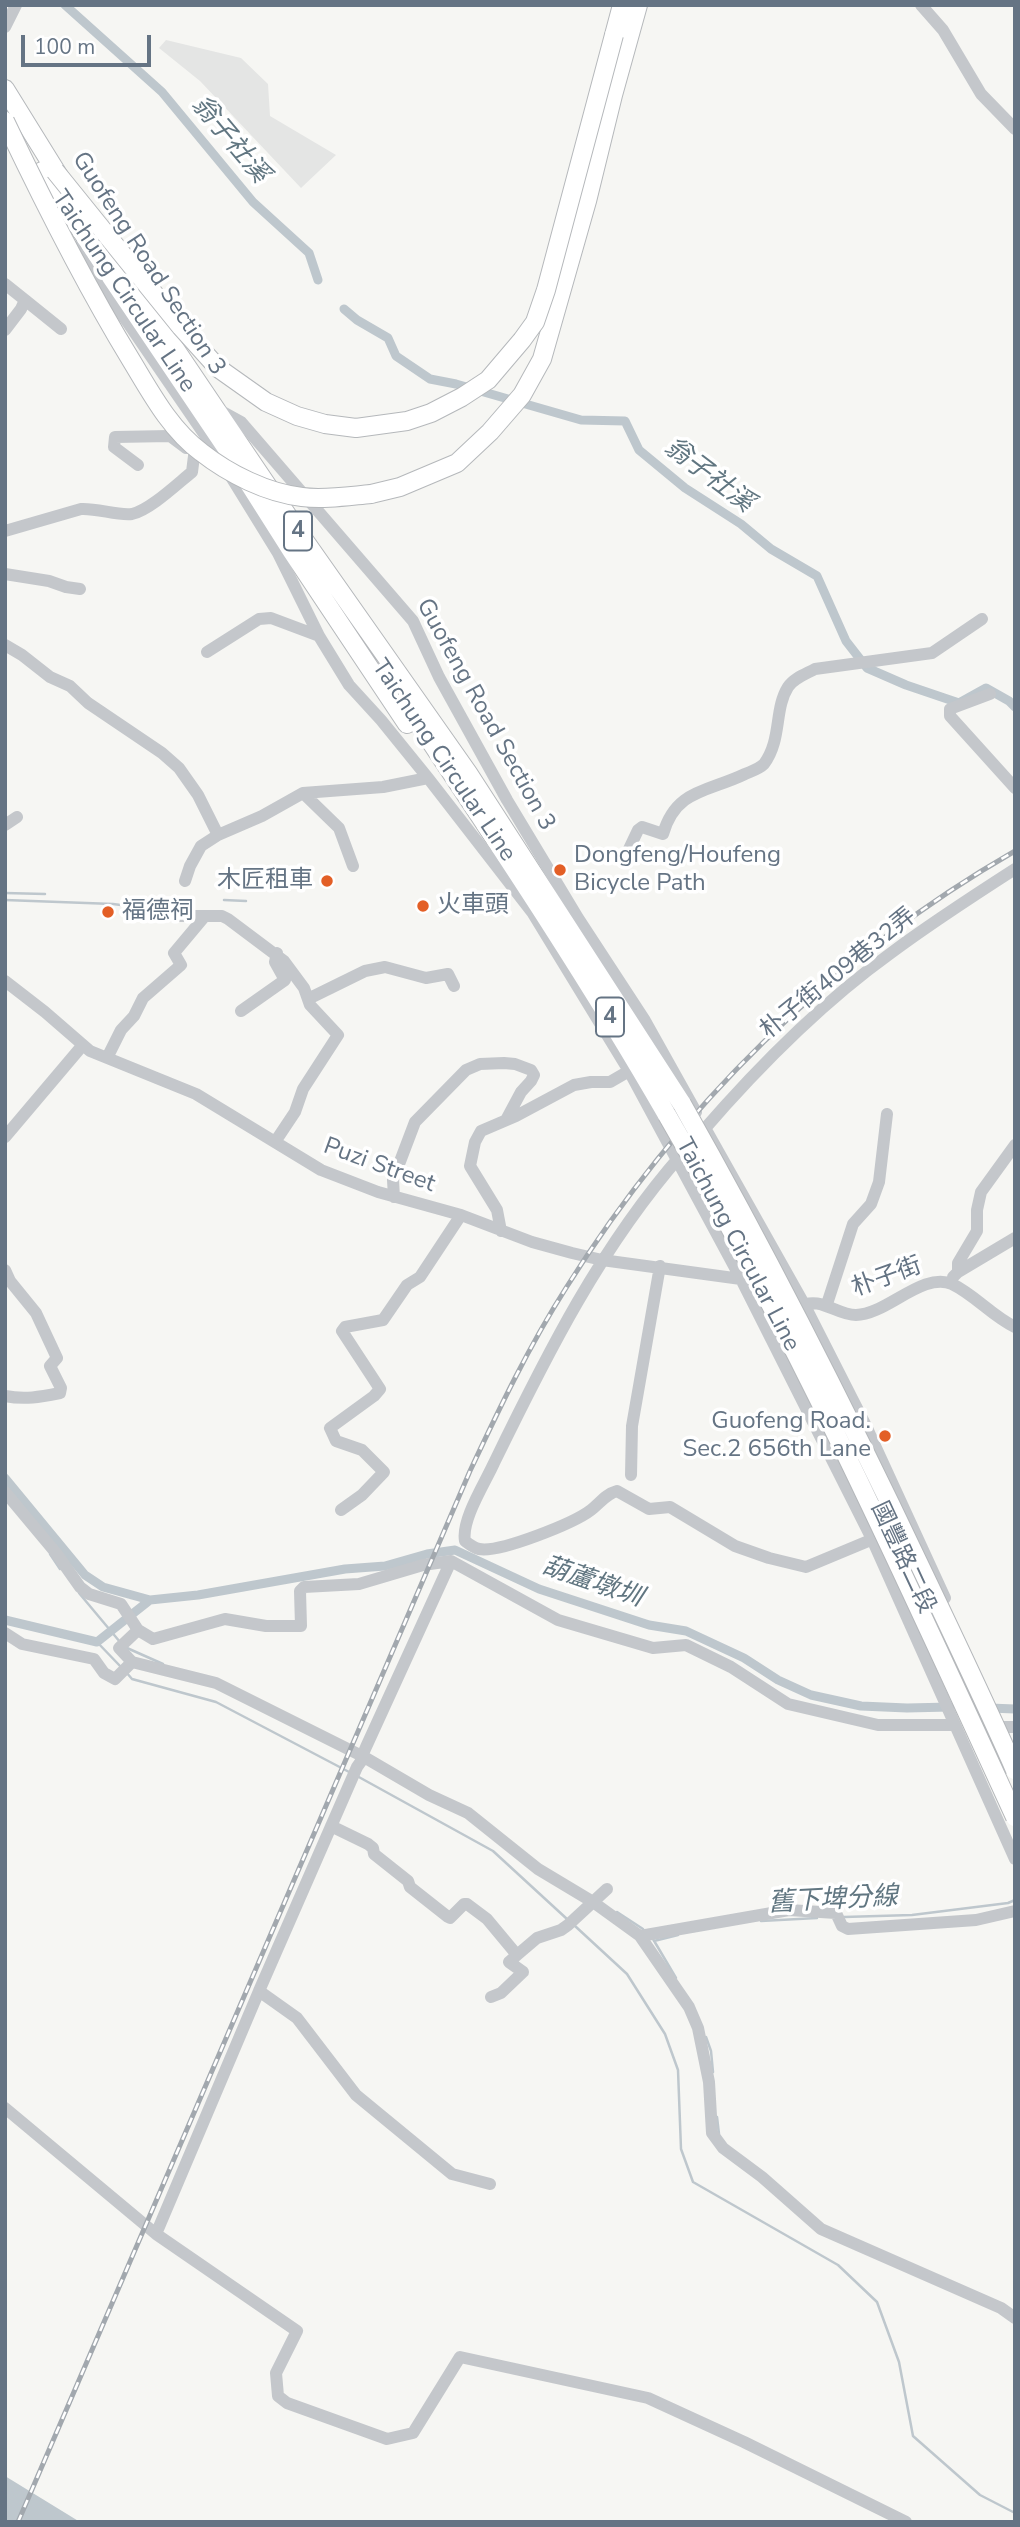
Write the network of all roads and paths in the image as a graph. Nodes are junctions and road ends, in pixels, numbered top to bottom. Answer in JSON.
{"nodes":[{"id":1,"x":16,"y":5,"type":"edge"},
{"id":2,"x":622,"y":5,"type":"edge"},
{"id":3,"x":638,"y":5,"type":"edge"},
{"id":4,"x":921,"y":5,"type":"edge"},
{"id":5,"x":5,"y":27,"type":"edge"},
{"id":6,"x":621,"y":37,"type":"junction"},
{"id":7,"x":5,"y":83,"type":"edge"},
{"id":8,"x":5,"y":89,"type":"edge"},
{"id":9,"x":5,"y":112,"type":"edge"},
{"id":10,"x":5,"y":121,"type":"edge"},
{"id":11,"x":1015,"y":129,"type":"edge"},
{"id":12,"x":5,"y":134,"type":"edge"},
{"id":13,"x":55,"y":171,"type":"junction"},
{"id":14,"x":5,"y":284,"type":"edge"},
{"id":15,"x":25,"y":300,"type":"junction"},
{"id":16,"x":61,"y":329,"type":"dead end"},
{"id":17,"x":5,"y":330,"type":"edge"},
{"id":18,"x":221,"y":413,"type":"junction"},
{"id":19,"x":209,"y":441,"type":"junction"},
{"id":20,"x":194,"y":456,"type":"junction"},
{"id":21,"x":138,"y":465,"type":"dead end"},
{"id":22,"x":5,"y":531,"type":"edge"},
{"id":23,"x":5,"y":574,"type":"edge"},
{"id":24,"x":80,"y":589,"type":"dead end"},
{"id":25,"x":982,"y":618,"type":"dead end"},
{"id":26,"x":319,"y":636,"type":"junction"},
{"id":27,"x":5,"y":645,"type":"edge"},
{"id":28,"x":207,"y":652,"type":"dead end"},
{"id":29,"x":990,"y":694,"type":"dead end"},
{"id":30,"x":428,"y":778,"type":"junction"},
{"id":31,"x":1015,"y":788,"type":"edge"},
{"id":32,"x":303,"y":793,"type":"junction"},
{"id":33,"x":218,"y":835,"type":"junction"},
{"id":34,"x":629,"y":849,"type":"dead end"},
{"id":35,"x":353,"y":866,"type":"dead end"},
{"id":36,"x":1015,"y":869,"type":"edge"},
{"id":37,"x":185,"y":881,"type":"dead end"},
{"id":38,"x":173,"y":916,"type":"dead end"},
{"id":39,"x":205,"y":916,"type":"junction"},
{"id":40,"x":551,"y":922,"type":"junction"},
{"id":41,"x":277,"y":953,"type":"junction"},
{"id":42,"x":597,"y":970,"type":"junction"},
{"id":43,"x":5,"y":981,"type":"edge"},
{"id":44,"x":454,"y":986,"type":"dead end"},
{"id":45,"x":308,"y":999,"type":"junction"},
{"id":46,"x":241,"y":1011,"type":"dead end"},
{"id":47,"x":82,"y":1046,"type":"junction"},
{"id":48,"x":107,"y":1058,"type":"junction"},
{"id":49,"x":629,"y":1071,"type":"junction"},
{"id":50,"x":887,"y":1114,"type":"dead end"},
{"id":51,"x":506,"y":1120,"type":"junction"},
{"id":52,"x":705,"y":1128,"type":"junction"},
{"id":53,"x":5,"y":1137,"type":"edge"},
{"id":54,"x":275,"y":1142,"type":"junction"},
{"id":55,"x":1015,"y":1145,"type":"edge"},
{"id":56,"x":678,"y":1159,"type":"junction"},
{"id":57,"x":394,"y":1196,"type":"junction"},
{"id":58,"x":461,"y":1215,"type":"junction"},
{"id":59,"x":501,"y":1231,"type":"junction"},
{"id":60,"x":1015,"y":1238,"type":"edge"},
{"id":61,"x":779,"y":1258,"type":"junction"},
{"id":62,"x":602,"y":1260,"type":"junction"},
{"id":63,"x":660,"y":1266,"type":"junction"},
{"id":64,"x":5,"y":1270,"type":"edge"},
{"id":65,"x":958,"y":1272,"type":"junction"},
{"id":66,"x":741,"y":1279,"type":"junction"},
{"id":67,"x":949,"y":1283,"type":"junction"},
{"id":68,"x":804,"y":1304,"type":"junction"},
{"id":69,"x":827,"y":1304,"type":"junction"},
{"id":70,"x":765,"y":1326,"type":"junction"},
{"id":71,"x":1015,"y":1327,"type":"edge"},
{"id":72,"x":5,"y":1396,"type":"edge"},
{"id":73,"x":631,"y":1475,"type":"dead end"},
{"id":74,"x":5,"y":1492,"type":"edge"},
{"id":75,"x":341,"y":1510,"type":"dead end"},
{"id":76,"x":910,"y":1523,"type":"junction"},
{"id":77,"x":872,"y":1539,"type":"junction"},
{"id":78,"x":451,"y":1561,"type":"junction"},
{"id":79,"x":138,"y":1630,"type":"junction"},
{"id":80,"x":5,"y":1633,"type":"edge"},
{"id":81,"x":132,"y":1662,"type":"junction"},
{"id":82,"x":954,"y":1725,"type":"junction"},
{"id":83,"x":1009,"y":1727,"type":"edge"},
{"id":84,"x":1015,"y":1752,"type":"edge"},
{"id":85,"x":361,"y":1760,"type":"junction"},
{"id":86,"x":1015,"y":1770,"type":"edge"},
{"id":87,"x":1015,"y":1817,"type":"edge"},
{"id":88,"x":331,"y":1826,"type":"junction"},
{"id":89,"x":1015,"y":1859,"type":"edge"},
{"id":90,"x":607,"y":1889,"type":"dead end"},
{"id":91,"x":593,"y":1902,"type":"junction"},
{"id":92,"x":1015,"y":1911,"type":"edge"},
{"id":93,"x":640,"y":1936,"type":"junction"},
{"id":94,"x":517,"y":1955,"type":"junction"},
{"id":95,"x":259,"y":1991,"type":"junction"},
{"id":96,"x":491,"y":1997,"type":"dead end"},
{"id":97,"x":5,"y":2108,"type":"edge"},
{"id":98,"x":489,"y":2184,"type":"dead end"},
{"id":99,"x":156,"y":2234,"type":"junction"},
{"id":100,"x":1015,"y":2318,"type":"edge"},
{"id":101,"x":906,"y":2522,"type":"edge"}],
"edges":[{"from":1,"to":5,"type":"street"},
{"from":2,"to":6,"type":"highway"},
{"from":3,"to":6,"type":"highway"},
{"from":4,"to":11,"type":"street"},
{"from":6,"to":10,"type":"highway","bridge":true},
{"from":6,"to":13,"type":"highway","bridge":true},
{"from":7,"to":18,"type":"street","name":"Guofeng Road Section 3"},
{"from":8,"to":13,"type":"highway","name":"Taichung Circular Line","number":"4"},
{"from":9,"to":40,"type":"highway","name":"Taichung Circular Line","number":"4","bridge":true},
{"from":9,"to":40,"type":"highway"},
{"from":12,"to":19,"type":"street"},
{"from":13,"to":42,"type":"highway","name":"Taichung Circular Line","number":"4","bridge":true},
{"from":14,"to":15,"type":"street"},
{"from":15,"to":16,"type":"street"},
{"from":15,"to":17,"type":"street"},
{"from":18,"to":42,"type":"highway"},
{"from":18,"to":52,"type":"street","name":"Guofeng Road Section 3"},
{"from":19,"to":20,"type":"street"},
{"from":19,"to":26,"type":"street"},
{"from":20,"to":21,"type":"street"},
{"from":20,"to":22,"type":"street"},
{"from":23,"to":24,"type":"street"},
{"from":25,"to":34,"type":"street"},
{"from":26,"to":28,"type":"street"},
{"from":26,"to":30,"type":"street"},
{"from":27,"to":33,"type":"street"},
{"from":29,"to":31,"type":"street"},
{"from":30,"to":32,"type":"street"},
{"from":30,"to":49,"type":"street"},
{"from":32,"to":33,"type":"street"},
{"from":32,"to":35,"type":"street"},
{"from":33,"to":37,"type":"street"},
{"from":36,"to":52,"type":"street","name":"朴子街409巷32弄"},
{"from":38,"to":39,"type":"street"},
{"from":39,"to":41,"type":"street"},
{"from":39,"to":48,"type":"street"},
{"from":40,"to":87,"type":"highway","name":"Taichung Circular Line","number":"4","bridge":true},
{"from":41,"to":45,"type":"street"},
{"from":41,"to":46,"type":"street"},
{"from":42,"to":86,"type":"highway","name":"Taichung Circular Line","number":"4","bridge":true},
{"from":43,"to":47,"type":"street","name":"Puzi Street"},
{"from":44,"to":45,"type":"street"},
{"from":45,"to":54,"type":"street"},
{"from":47,"to":48,"type":"street","name":"Puzi Street"},
{"from":47,"to":53,"type":"street"},
{"from":48,"to":54,"type":"street","name":"Puzi Street"},
{"from":49,"to":51,"type":"street"},
{"from":49,"to":56,"type":"street"},
{"from":50,"to":69,"type":"street"},
{"from":51,"to":57,"type":"street"},
{"from":51,"to":59,"type":"street"},
{"from":52,"to":56,"type":"street","name":"朴子街409巷32弄"},
{"from":52,"to":61,"type":"street","name":"Guofeng Road Section 3"},
{"from":54,"to":57,"type":"street","name":"Puzi Street"},
{"from":55,"to":65,"type":"street"},
{"from":56,"to":62,"type":"street"},
{"from":56,"to":66,"type":"street","name":"國豐路二段"},
{"from":57,"to":58,"type":"street","name":"Puzi Street"},
{"from":58,"to":59,"type":"street","name":"Puzi Street"},
{"from":58,"to":75,"type":"street"},
{"from":59,"to":62,"type":"street","name":"Puzi Street"},
{"from":60,"to":65,"type":"street"},
{"from":61,"to":66,"type":"street"},
{"from":61,"to":68,"type":"street","name":"Guofeng Road Section 3"},
{"from":62,"to":63,"type":"street","name":"Puzi Street"},
{"from":62,"to":77,"type":"street"},
{"from":63,"to":66,"type":"street","name":"Puzi Street"},
{"from":63,"to":73,"type":"street"},
{"from":64,"to":72,"type":"street"},
{"from":65,"to":67,"type":"street"},
{"from":66,"to":70,"type":"street","name":"國豐路二段"},
{"from":67,"to":69,"type":"street","name":"朴子街"},
{"from":67,"to":71,"type":"street","name":"朴子街"},
{"from":68,"to":69,"type":"street","name":"朴子街"},
{"from":68,"to":70,"type":"street"},
{"from":68,"to":76,"type":"street","name":"國豐路二段"},
{"from":70,"to":77,"type":"street","name":"國豐路二段"},
{"from":74,"to":79,"type":"street"},
{"from":76,"to":77,"type":"street"},
{"from":76,"to":83,"type":"street","name":"國豐路二段"},
{"from":77,"to":82,"type":"street","name":"國豐路二段"},
{"from":78,"to":79,"type":"street"},
{"from":78,"to":82,"type":"street"},
{"from":78,"to":85,"type":"street"},
{"from":79,"to":81,"type":"street"},
{"from":80,"to":81,"type":"street"},
{"from":81,"to":85,"type":"street"},
{"from":82,"to":89,"type":"street","name":"國豐路二段"},
{"from":83,"to":84,"type":"street","name":"國豐路二段"},
{"from":85,"to":88,"type":"street"},
{"from":85,"to":91,"type":"street"},
{"from":88,"to":94,"type":"street"},
{"from":88,"to":95,"type":"street"},
{"from":90,"to":91,"type":"street"},
{"from":91,"to":93,"type":"street"},
{"from":91,"to":94,"type":"street"},
{"from":92,"to":93,"type":"street"},
{"from":93,"to":100,"type":"street"},
{"from":94,"to":96,"type":"street"},
{"from":95,"to":98,"type":"street"},
{"from":95,"to":99,"type":"street"},
{"from":97,"to":99,"type":"street"},
{"from":99,"to":101,"type":"street"}]}
